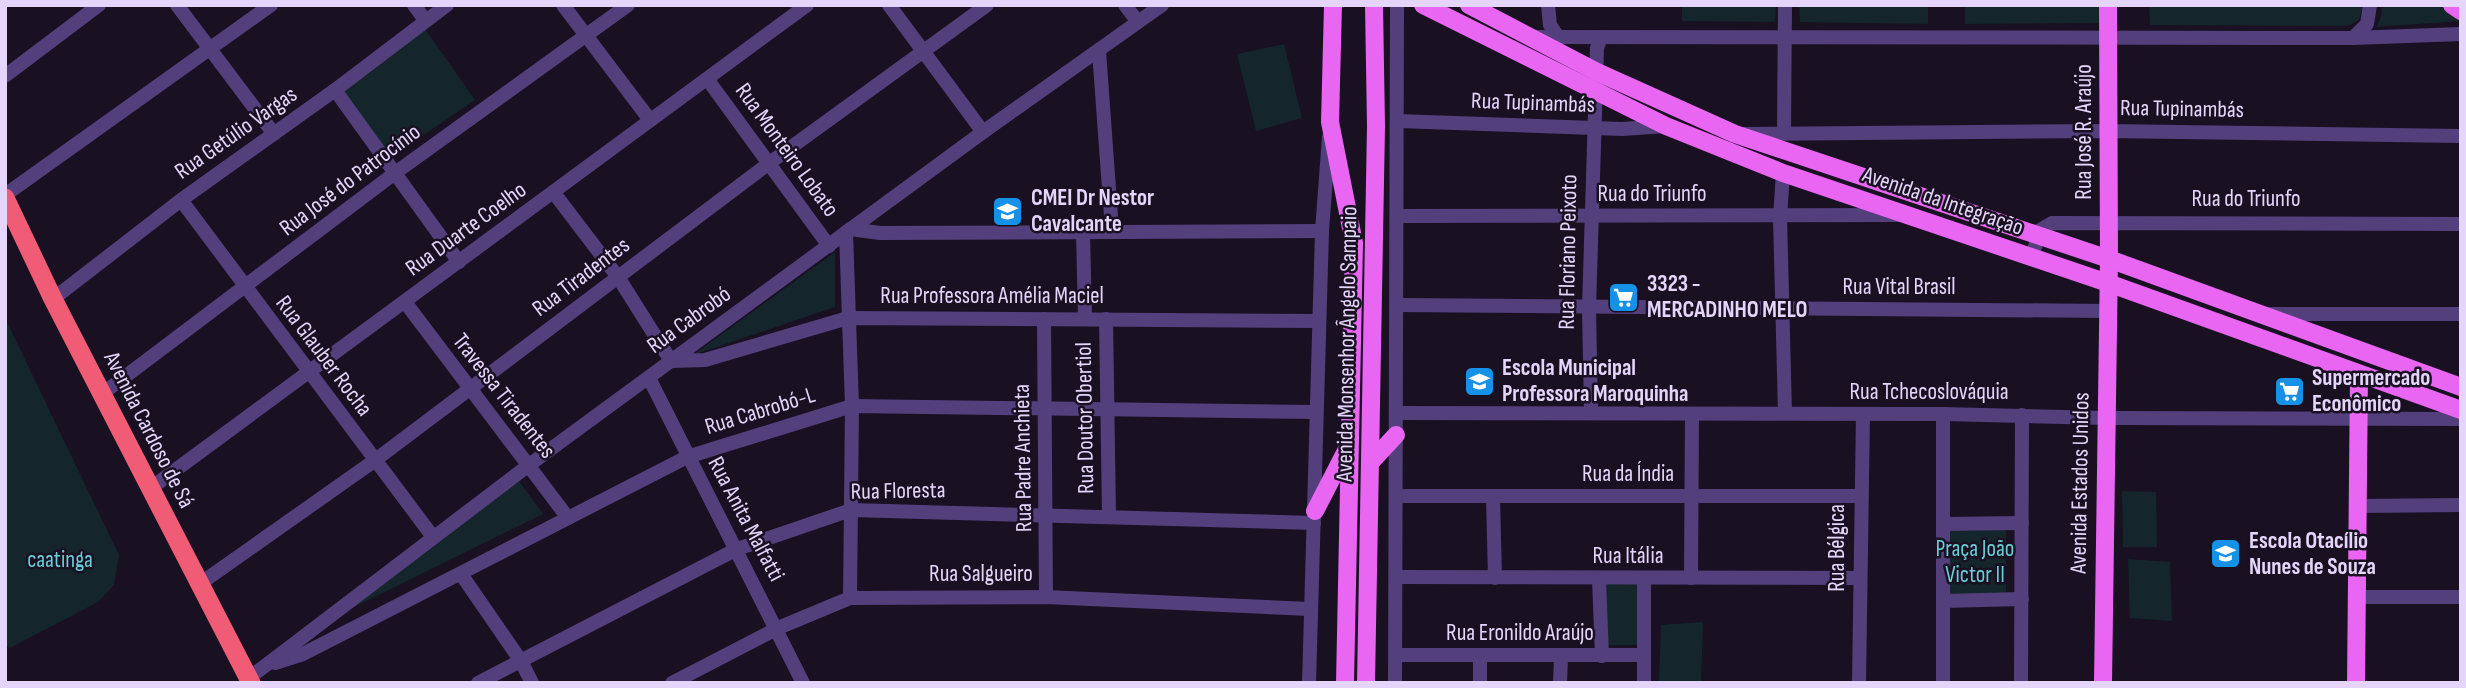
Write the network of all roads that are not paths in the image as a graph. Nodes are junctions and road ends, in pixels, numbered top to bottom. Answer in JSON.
{"nodes":[{"id":1,"x":99,"y":5,"type":"edge"},
{"id":2,"x":177,"y":5,"type":"edge"},
{"id":3,"x":271,"y":5,"type":"edge"},
{"id":4,"x":414,"y":5,"type":"edge"},
{"id":5,"x":447,"y":5,"type":"edge"},
{"id":6,"x":563,"y":5,"type":"edge"},
{"id":7,"x":628,"y":5,"type":"edge"},
{"id":8,"x":807,"y":5,"type":"edge"},
{"id":9,"x":889,"y":5,"type":"edge"},
{"id":10,"x":987,"y":5,"type":"edge"},
{"id":11,"x":1125,"y":5,"type":"edge"},
{"id":12,"x":1162,"y":5,"type":"edge"},
{"id":13,"x":1333,"y":5,"type":"edge"},
{"id":14,"x":1374,"y":5,"type":"edge"},
{"id":15,"x":1397,"y":5,"type":"edge"},
{"id":16,"x":1423,"y":5,"type":"edge"},
{"id":17,"x":1469,"y":5,"type":"edge"},
{"id":18,"x":1548,"y":5,"type":"edge"},
{"id":19,"x":1785,"y":5,"type":"edge"},
{"id":20,"x":2108,"y":5,"type":"edge"},
{"id":21,"x":2370,"y":5,"type":"edge"},
{"id":22,"x":2452,"y":5,"type":"edge"},
{"id":23,"x":2461,"y":11,"type":"edge"},
{"id":24,"x":425,"y":20,"type":"junction"},
{"id":25,"x":1138,"y":22,"type":"junction"},
{"id":26,"x":2461,"y":34,"type":"edge"},
{"id":27,"x":587,"y":35,"type":"junction"},
{"id":28,"x":1531,"y":37,"type":"junction"},
{"id":29,"x":1558,"y":37,"type":"junction"},
{"id":30,"x":1601,"y":37,"type":"junction"},
{"id":31,"x":1785,"y":38,"type":"junction"},
{"id":32,"x":2353,"y":38,"type":"junction"},
{"id":33,"x":2108,"y":39,"type":"junction"},
{"id":34,"x":923,"y":50,"type":"junction"},
{"id":35,"x":209,"y":51,"type":"junction"},
{"id":36,"x":1099,"y":51,"type":"junction"},
{"id":37,"x":1597,"y":72,"type":"junction"},
{"id":38,"x":5,"y":76,"type":"edge"},
{"id":39,"x":708,"y":80,"type":"junction"},
{"id":40,"x":335,"y":90,"type":"junction"},
{"id":41,"x":1596,"y":92,"type":"junction"},
{"id":42,"x":650,"y":120,"type":"junction"},
{"id":43,"x":1398,"y":121,"type":"junction"},
{"id":44,"x":1330,"y":122,"type":"junction"},
{"id":45,"x":1667,"y":126,"type":"junction"},
{"id":46,"x":1593,"y":128,"type":"junction"},
{"id":47,"x":1784,"y":131,"type":"junction"},
{"id":48,"x":2107,"y":131,"type":"junction"},
{"id":49,"x":983,"y":132,"type":"junction"},
{"id":50,"x":274,"y":134,"type":"junction"},
{"id":51,"x":1735,"y":134,"type":"junction"},
{"id":52,"x":2461,"y":136,"type":"edge"},
{"id":53,"x":768,"y":164,"type":"junction"},
{"id":54,"x":395,"y":173,"type":"junction"},
{"id":55,"x":1783,"y":173,"type":"junction"},
{"id":56,"x":554,"y":193,"type":"junction"},
{"id":57,"x":5,"y":197,"type":"edge"},
{"id":58,"x":181,"y":200,"type":"junction"},
{"id":59,"x":1905,"y":215,"type":"junction"},
{"id":60,"x":1398,"y":216,"type":"junction"},
{"id":61,"x":1591,"y":216,"type":"junction"},
{"id":62,"x":1780,"y":217,"type":"junction"},
{"id":63,"x":2108,"y":222,"type":"junction"},
{"id":64,"x":2461,"y":224,"type":"edge"},
{"id":65,"x":848,"y":230,"type":"junction"},
{"id":66,"x":1083,"y":230,"type":"junction"},
{"id":67,"x":1112,"y":230,"type":"junction"},
{"id":68,"x":1322,"y":232,"type":"junction"},
{"id":69,"x":2038,"y":236,"type":"junction"},
{"id":70,"x":829,"y":246,"type":"junction"},
{"id":71,"x":2032,"y":257,"type":"junction"},
{"id":72,"x":2109,"y":259,"type":"junction"},
{"id":73,"x":458,"y":262,"type":"junction"},
{"id":74,"x":618,"y":276,"type":"junction"},
{"id":75,"x":2108,"y":283,"type":"junction"},
{"id":76,"x":246,"y":288,"type":"junction"},
{"id":77,"x":2206,"y":295,"type":"junction"},
{"id":78,"x":53,"y":299,"type":"junction"},
{"id":79,"x":405,"y":302,"type":"junction"},
{"id":80,"x":1397,"y":306,"type":"junction"},
{"id":81,"x":1589,"y":308,"type":"junction"},
{"id":82,"x":1783,"y":309,"type":"junction"},
{"id":83,"x":2106,"y":311,"type":"junction"},
{"id":84,"x":2263,"y":314,"type":"junction"},
{"id":85,"x":2461,"y":314,"type":"edge"},
{"id":86,"x":2198,"y":316,"type":"junction"},
{"id":87,"x":848,"y":318,"type":"junction"},
{"id":88,"x":1045,"y":318,"type":"junction"},
{"id":89,"x":1085,"y":319,"type":"junction"},
{"id":90,"x":1106,"y":319,"type":"junction"},
{"id":91,"x":1318,"y":321,"type":"junction"},
{"id":92,"x":671,"y":361,"type":"junction"},
{"id":93,"x":309,"y":373,"type":"junction"},
{"id":94,"x":2359,"y":374,"type":"junction"},
{"id":95,"x":649,"y":378,"type":"junction"},
{"id":96,"x":2461,"y":387,"type":"edge"},
{"id":97,"x":468,"y":390,"type":"junction"},
{"id":98,"x":102,"y":394,"type":"junction"},
{"id":99,"x":852,"y":406,"type":"junction"},
{"id":100,"x":1045,"y":409,"type":"junction"},
{"id":101,"x":1108,"y":410,"type":"junction"},
{"id":102,"x":2461,"y":410,"type":"edge"},
{"id":103,"x":1316,"y":412,"type":"junction"},
{"id":104,"x":1591,"y":412,"type":"junction"},
{"id":105,"x":1396,"y":413,"type":"junction"},
{"id":106,"x":1785,"y":413,"type":"junction"},
{"id":107,"x":1692,"y":414,"type":"junction"},
{"id":108,"x":1863,"y":414,"type":"junction"},
{"id":109,"x":1944,"y":414,"type":"junction"},
{"id":110,"x":2022,"y":415,"type":"junction"},
{"id":111,"x":2106,"y":418,"type":"junction"},
{"id":112,"x":2357,"y":418,"type":"junction"},
{"id":113,"x":2461,"y":419,"type":"edge"},
{"id":114,"x":1396,"y":435,"type":"junction"},
{"id":115,"x":1351,"y":442,"type":"junction"},
{"id":116,"x":687,"y":457,"type":"junction"},
{"id":117,"x":374,"y":461,"type":"junction"},
{"id":118,"x":1370,"y":463,"type":"junction"},
{"id":119,"x":529,"y":465,"type":"junction"},
{"id":120,"x":151,"y":488,"type":"junction"},
{"id":121,"x":1396,"y":496,"type":"junction"},
{"id":122,"x":1860,"y":496,"type":"junction"},
{"id":123,"x":1493,"y":497,"type":"junction"},
{"id":124,"x":1692,"y":498,"type":"junction"},
{"id":125,"x":2461,"y":505,"type":"edge"},
{"id":126,"x":2359,"y":506,"type":"junction"},
{"id":127,"x":851,"y":510,"type":"junction"},
{"id":128,"x":1047,"y":514,"type":"junction"},
{"id":129,"x":1109,"y":516,"type":"junction"},
{"id":130,"x":1314,"y":517,"type":"junction"},
{"id":131,"x":568,"y":518,"type":"junction"},
{"id":132,"x":2022,"y":523,"type":"junction"},
{"id":133,"x":1944,"y":524,"type":"junction"},
{"id":134,"x":433,"y":537,"type":"junction"},
{"id":135,"x":737,"y":549,"type":"junction"},
{"id":136,"x":461,"y":573,"type":"junction"},
{"id":137,"x":1396,"y":577,"type":"junction"},
{"id":138,"x":1495,"y":578,"type":"junction"},
{"id":139,"x":1691,"y":578,"type":"junction"},
{"id":140,"x":1859,"y":578,"type":"junction"},
{"id":141,"x":1599,"y":579,"type":"junction"},
{"id":142,"x":1644,"y":579,"type":"junction"},
{"id":143,"x":201,"y":583,"type":"junction"},
{"id":144,"x":1046,"y":597,"type":"junction"},
{"id":145,"x":2357,"y":597,"type":"junction"},
{"id":146,"x":2461,"y":597,"type":"edge"},
{"id":147,"x":850,"y":598,"type":"junction"},
{"id":148,"x":2022,"y":599,"type":"junction"},
{"id":149,"x":1943,"y":601,"type":"junction"},
{"id":150,"x":1310,"y":609,"type":"junction"},
{"id":151,"x":778,"y":628,"type":"junction"},
{"id":152,"x":1395,"y":655,"type":"junction"},
{"id":153,"x":1644,"y":655,"type":"junction"},
{"id":154,"x":1480,"y":656,"type":"junction"},
{"id":155,"x":1602,"y":656,"type":"junction"},
{"id":156,"x":1561,"y":657,"type":"junction"},
{"id":157,"x":521,"y":661,"type":"junction"},
{"id":158,"x":265,"y":666,"type":"junction"},
{"id":159,"x":250,"y":680,"type":"edge"},
{"id":160,"x":478,"y":683,"type":"edge"},
{"id":161,"x":532,"y":683,"type":"edge"},
{"id":162,"x":672,"y":683,"type":"edge"},
{"id":163,"x":803,"y":683,"type":"edge"},
{"id":164,"x":1309,"y":683,"type":"edge"},
{"id":165,"x":1345,"y":683,"type":"edge"},
{"id":166,"x":1366,"y":683,"type":"edge"},
{"id":167,"x":1395,"y":683,"type":"edge"},
{"id":168,"x":1480,"y":683,"type":"edge"},
{"id":169,"x":1560,"y":683,"type":"edge"},
{"id":170,"x":1644,"y":683,"type":"edge"},
{"id":171,"x":1859,"y":683,"type":"edge"},
{"id":172,"x":1943,"y":683,"type":"edge"},
{"id":173,"x":2021,"y":683,"type":"edge"},
{"id":174,"x":2103,"y":683,"type":"edge"},
{"id":175,"x":2356,"y":683,"type":"edge"}],
"edges":[{"from":1,"to":38,"type":"street"},
{"from":2,"to":35,"type":"street"},
{"from":3,"to":35,"type":"street"},
{"from":4,"to":24,"type":"street"},
{"from":5,"to":24,"type":"street","name":"Rua Getúlio Vargas"},
{"from":6,"to":27,"type":"street"},
{"from":7,"to":27,"type":"street","name":"Rua José do Patrocínio"},
{"from":8,"to":39,"type":"street","name":"Rua Duarte Coelho"},
{"from":9,"to":34,"type":"street"},
{"from":10,"to":34,"type":"street","name":"Rua Tiradentes"},
{"from":11,"to":25,"type":"street"},
{"from":12,"to":25,"type":"street","name":"Rua Cabrobó"},
{"from":13,"to":44,"type":"main road","name":"Avenida Monsenhor Ângelo Sampaio"},
{"from":14,"to":118,"type":"main road","name":"Avenida Monsenhor Ângelo Sampaio"},
{"from":15,"to":43,"type":"street"},
{"from":16,"to":41,"type":"main road","name":"Avenida da Integração"},
{"from":17,"to":28,"type":"main road","name":"Avenida da Integração"},
{"from":18,"to":29,"type":"street"},
{"from":19,"to":31,"type":"street"},
{"from":20,"to":33,"type":"main road","name":"Rua José R. Araújo"},
{"from":21,"to":32,"type":"street"},
{"from":22,"to":23,"type":"main road"},
{"from":24,"to":40,"type":"street","name":"Rua Getúlio Vargas"},
{"from":25,"to":36,"type":"street","name":"Rua Cabrobó"},
{"from":26,"to":32,"type":"street"},
{"from":27,"to":42,"type":"street"},
{"from":27,"to":54,"type":"street","name":"Rua José do Patrocínio"},
{"from":28,"to":29,"type":"street"},
{"from":28,"to":37,"type":"main road","name":"Avenida da Integração"},
{"from":29,"to":30,"type":"street"},
{"from":30,"to":31,"type":"street"},
{"from":30,"to":37,"type":"street","name":"Rua Floriano Peixoto"},
{"from":31,"to":33,"type":"street"},
{"from":31,"to":47,"type":"street"},
{"from":32,"to":33,"type":"street"},
{"from":33,"to":48,"type":"main road","name":"Rua José R. Araújo"},
{"from":34,"to":49,"type":"street"},
{"from":34,"to":53,"type":"street","name":"Rua Tiradentes"},
{"from":35,"to":50,"type":"street"},
{"from":35,"to":57,"type":"street"},
{"from":36,"to":49,"type":"street","name":"Rua Cabrobó"},
{"from":36,"to":67,"type":"street"},
{"from":37,"to":41,"type":"street","name":"Rua Floriano Peixoto"},
{"from":37,"to":51,"type":"main road","name":"Avenida da Integração"},
{"from":39,"to":42,"type":"street","name":"Rua Duarte Coelho"},
{"from":39,"to":53,"type":"street","name":"Rua Monteiro Lobato"},
{"from":40,"to":50,"type":"street","name":"Rua Getúlio Vargas"},
{"from":40,"to":54,"type":"street"},
{"from":41,"to":45,"type":"main road","name":"Avenida da Integração"},
{"from":41,"to":46,"type":"street","name":"Rua Floriano Peixoto"},
{"from":42,"to":56,"type":"street","name":"Rua Duarte Coelho"},
{"from":43,"to":46,"type":"street","name":"Rua Tupinambás"},
{"from":43,"to":60,"type":"street"},
{"from":44,"to":68,"type":"street","name":"Avenida Monsenhor Ângelo Sampaio"},
{"from":44,"to":115,"type":"main road","name":"Avenida Monsenhor Ângelo Sampaio"},
{"from":45,"to":46,"type":"street","name":"Rua Tupinambás"},
{"from":45,"to":55,"type":"main road","name":"Avenida da Integração"},
{"from":46,"to":61,"type":"street","name":"Rua Floriano Peixoto"},
{"from":47,"to":48,"type":"street","name":"Rua Tupinambás"},
{"from":47,"to":51,"type":"street","name":"Rua Tupinambás"},
{"from":48,"to":52,"type":"street","name":"Rua Tupinambás"},
{"from":48,"to":63,"type":"main road","name":"Rua José R. Araújo"},
{"from":49,"to":65,"type":"street","name":"Rua Cabrobó"},
{"from":50,"to":58,"type":"street","name":"Rua Getúlio Vargas"},
{"from":51,"to":69,"type":"main road","name":"Avenida da Integração"},
{"from":53,"to":70,"type":"street","name":"Rua Monteiro Lobato"},
{"from":53,"to":74,"type":"street","name":"Rua Tiradentes"},
{"from":54,"to":73,"type":"street"},
{"from":54,"to":76,"type":"street","name":"Rua José do Patrocínio"},
{"from":55,"to":59,"type":"main road","name":"Avenida da Integração"},
{"from":55,"to":62,"type":"street"},
{"from":56,"to":73,"type":"street","name":"Rua Duarte Coelho"},
{"from":56,"to":74,"type":"street"},
{"from":57,"to":78,"type":"highway","name":"Avenida Cardoso de Sá"},
{"from":58,"to":76,"type":"street","name":"Rua Glauber Rocha"},
{"from":58,"to":78,"type":"street","name":"Rua Getúlio Vargas"},
{"from":59,"to":62,"type":"street","name":"Rua do Triunfo"},
{"from":59,"to":71,"type":"main road","name":"Avenida da Integração"},
{"from":60,"to":61,"type":"street","name":"Rua do Triunfo"},
{"from":60,"to":80,"type":"street"},
{"from":61,"to":62,"type":"street","name":"Rua do Triunfo"},
{"from":61,"to":81,"type":"street","name":"Rua Floriano Peixoto"},
{"from":62,"to":82,"type":"street"},
{"from":63,"to":64,"type":"street","name":"Rua do Triunfo"},
{"from":63,"to":69,"type":"street","name":"Rua do Triunfo"},
{"from":63,"to":72,"type":"main road","name":"Rua José R. Araújo"},
{"from":65,"to":66,"type":"street"},
{"from":65,"to":70,"type":"street","name":"Rua Cabrobó"},
{"from":65,"to":87,"type":"street"},
{"from":66,"to":67,"type":"street"},
{"from":66,"to":89,"type":"street"},
{"from":67,"to":68,"type":"street"},
{"from":68,"to":91,"type":"street","name":"Avenida Monsenhor Ângelo Sampaio"},
{"from":69,"to":71,"type":"street"},
{"from":69,"to":72,"type":"main road","name":"Avenida da Integração"},
{"from":70,"to":92,"type":"street","name":"Rua Cabrobó"},
{"from":71,"to":75,"type":"main road","name":"Avenida da Integração"},
{"from":72,"to":75,"type":"main road","name":"Rua José R. Araújo"},
{"from":72,"to":77,"type":"main road","name":"Avenida da Integração"},
{"from":73,"to":79,"type":"street","name":"Rua Duarte Coelho"},
{"from":74,"to":92,"type":"street"},
{"from":74,"to":97,"type":"street","name":"Rua Tiradentes"},
{"from":75,"to":83,"type":"main road","name":"Avenida Estados Unidos"},
{"from":75,"to":86,"type":"main road","name":"Avenida da Integração"},
{"from":76,"to":93,"type":"street","name":"Rua Glauber Rocha"},
{"from":76,"to":98,"type":"street","name":"Rua José do Patrocínio"},
{"from":77,"to":84,"type":"main road","name":"Avenida da Integração"},
{"from":77,"to":86,"type":"main road"},
{"from":78,"to":98,"type":"highway","name":"Avenida Cardoso de Sá"},
{"from":79,"to":93,"type":"street","name":"Rua Duarte Coelho"},
{"from":79,"to":97,"type":"street","name":"Travessa Tiradentes"},
{"from":80,"to":81,"type":"street","name":"Rua Vital Brasil"},
{"from":80,"to":105,"type":"street"},
{"from":81,"to":82,"type":"street","name":"Rua Vital Brasil"},
{"from":81,"to":104,"type":"street","name":"Rua Floriano Peixoto"},
{"from":82,"to":83,"type":"street","name":"Rua Vital Brasil"},
{"from":82,"to":106,"type":"street"},
{"from":83,"to":111,"type":"main road","name":"Avenida Estados Unidos"},
{"from":84,"to":85,"type":"street"},
{"from":84,"to":96,"type":"main road","name":"Avenida da Integração"},
{"from":86,"to":94,"type":"main road","name":"Avenida da Integração"},
{"from":87,"to":88,"type":"street","name":"Rua Professora Amélia Maciel"},
{"from":87,"to":92,"type":"street","name":"Rua Professora Amélia Maciel"},
{"from":87,"to":99,"type":"street"},
{"from":88,"to":89,"type":"street","name":"Rua Professora Amélia Maciel"},
{"from":88,"to":100,"type":"street","name":"Rua Padre Anchieta"},
{"from":89,"to":90,"type":"street","name":"Rua Professora Amélia Maciel"},
{"from":90,"to":91,"type":"street","name":"Rua Professora Amélia Maciel"},
{"from":90,"to":101,"type":"street","name":"Rua Doutor Obertiol"},
{"from":91,"to":103,"type":"street","name":"Avenida Monsenhor Ângelo Sampaio"},
{"from":92,"to":95,"type":"street","name":"Rua Cabrobó"},
{"from":93,"to":117,"type":"street","name":"Rua Glauber Rocha"},
{"from":93,"to":120,"type":"street","name":"Rua Duarte Coelho"},
{"from":94,"to":102,"type":"main road","name":"Avenida da Integração"},
{"from":94,"to":112,"type":"main road"},
{"from":95,"to":116,"type":"street","name":"Rua Anita Malfatti"},
{"from":95,"to":119,"type":"street","name":"Rua Cabrobó"},
{"from":97,"to":117,"type":"street","name":"Rua Tiradentes"},
{"from":97,"to":119,"type":"street","name":"Travessa Tiradentes"},
{"from":98,"to":120,"type":"highway","name":"Avenida Cardoso de Sá"},
{"from":99,"to":100,"type":"street","name":"Rua Cabrobó-L"},
{"from":99,"to":116,"type":"street","name":"Rua Cabrobó-L"},
{"from":99,"to":127,"type":"street"},
{"from":100,"to":101,"type":"street","name":"Rua Cabrobó-L"},
{"from":100,"to":128,"type":"street","name":"Rua Padre Anchieta"},
{"from":101,"to":103,"type":"street","name":"Rua Cabrobó-L"},
{"from":101,"to":129,"type":"street","name":"Rua Doutor Obertiol"},
{"from":103,"to":130,"type":"street","name":"Avenida Monsenhor Ângelo Sampaio"},
{"from":104,"to":105,"type":"street","name":"Rua Tchecoslováquia"},
{"from":104,"to":107,"type":"street","name":"Rua Tchecoslováquia"},
{"from":105,"to":114,"type":"street"},
{"from":106,"to":107,"type":"street","name":"Rua Tchecoslováquia"},
{"from":106,"to":108,"type":"street","name":"Rua Tchecoslováquia"},
{"from":107,"to":124,"type":"street"},
{"from":108,"to":109,"type":"street","name":"Rua Tchecoslováquia"},
{"from":108,"to":122,"type":"street","name":"Rua Bélgica"},
{"from":109,"to":110,"type":"street","name":"Rua Tchecoslováquia"},
{"from":109,"to":133,"type":"street"},
{"from":110,"to":111,"type":"street","name":"Rua Tchecoslováquia"},
{"from":110,"to":132,"type":"street"},
{"from":111,"to":112,"type":"street","name":"Rua Tchecoslováquia"},
{"from":111,"to":174,"type":"main road","name":"Avenida Estados Unidos"},
{"from":112,"to":113,"type":"street","name":"Rua Tchecoslováquia"},
{"from":112,"to":126,"type":"main road"},
{"from":114,"to":118,"type":"main road"},
{"from":114,"to":121,"type":"street"},
{"from":115,"to":130,"type":"main road"},
{"from":115,"to":165,"type":"main road","name":"Avenida Monsenhor Ângelo Sampaio"},
{"from":116,"to":131,"type":"street","name":"Rua Cabrobó-L"},
{"from":116,"to":135,"type":"street","name":"Rua Anita Malfatti"},
{"from":117,"to":134,"type":"street","name":"Rua Glauber Rocha"},
{"from":117,"to":143,"type":"street","name":"Rua Tiradentes"},
{"from":118,"to":166,"type":"main road","name":"Avenida Monsenhor Ângelo Sampaio"},
{"from":119,"to":131,"type":"street","name":"Travessa Tiradentes"},
{"from":119,"to":134,"type":"street","name":"Rua Cabrobó"},
{"from":120,"to":143,"type":"highway","name":"Avenida Cardoso de Sá"},
{"from":121,"to":123,"type":"street","name":"Rua da Índia"},
{"from":121,"to":137,"type":"street"},
{"from":122,"to":124,"type":"street","name":"Rua da Índia"},
{"from":122,"to":140,"type":"street","name":"Rua Bélgica"},
{"from":123,"to":124,"type":"street","name":"Rua da Índia"},
{"from":123,"to":138,"type":"street"},
{"from":124,"to":139,"type":"street"},
{"from":125,"to":126,"type":"street"},
{"from":126,"to":145,"type":"main road"},
{"from":127,"to":128,"type":"street","name":"Rua Floresta"},
{"from":127,"to":135,"type":"street","name":"Rua Floresta"},
{"from":127,"to":147,"type":"street"},
{"from":128,"to":129,"type":"street","name":"Rua Floresta"},
{"from":128,"to":144,"type":"street","name":"Rua Padre Anchieta"},
{"from":129,"to":130,"type":"street","name":"Rua Floresta"},
{"from":130,"to":150,"type":"street","name":"Avenida Monsenhor Ângelo Sampaio"},
{"from":131,"to":136,"type":"street","name":"Rua Cabrobó-L"},
{"from":132,"to":133,"type":"street"},
{"from":132,"to":148,"type":"street"},
{"from":133,"to":149,"type":"street"},
{"from":134,"to":158,"type":"street","name":"Rua Cabrobó"},
{"from":135,"to":151,"type":"street","name":"Rua Anita Malfatti"},
{"from":135,"to":157,"type":"street","name":"Rua Floresta"},
{"from":136,"to":157,"type":"street"},
{"from":136,"to":158,"type":"street","name":"Rua Cabrobó-L"},
{"from":137,"to":138,"type":"street","name":"Rua Itália"},
{"from":137,"to":152,"type":"street"},
{"from":138,"to":141,"type":"street","name":"Rua Itália"},
{"from":139,"to":140,"type":"street","name":"Rua Itália"},
{"from":139,"to":142,"type":"street","name":"Rua Itália"},
{"from":140,"to":171,"type":"street","name":"Rua Bélgica"},
{"from":141,"to":142,"type":"street","name":"Rua Itália"},
{"from":141,"to":155,"type":"street"},
{"from":142,"to":153,"type":"street"},
{"from":143,"to":159,"type":"highway","name":"Avenida Cardoso de Sá"},
{"from":144,"to":147,"type":"street","name":"Rua Salgueiro"},
{"from":144,"to":150,"type":"street","name":"Rua Salgueiro"},
{"from":145,"to":146,"type":"street"},
{"from":145,"to":175,"type":"main road"},
{"from":147,"to":151,"type":"street","name":"Rua Salgueiro"},
{"from":148,"to":149,"type":"street"},
{"from":148,"to":173,"type":"street"},
{"from":149,"to":172,"type":"street"},
{"from":150,"to":164,"type":"street","name":"Avenida Monsenhor Ângelo Sampaio"},
{"from":151,"to":162,"type":"street","name":"Rua Salgueiro"},
{"from":151,"to":163,"type":"street","name":"Rua Anita Malfatti"},
{"from":152,"to":154,"type":"street","name":"Rua Eronildo Araújo"},
{"from":152,"to":167,"type":"street"},
{"from":153,"to":155,"type":"street","name":"Rua Eronildo Araújo"},
{"from":153,"to":170,"type":"street"},
{"from":154,"to":156,"type":"street","name":"Rua Eronildo Araújo"},
{"from":154,"to":168,"type":"street"},
{"from":155,"to":156,"type":"street","name":"Rua Eronildo Araújo"},
{"from":156,"to":169,"type":"street"},
{"from":157,"to":160,"type":"street","name":"Rua Floresta"},
{"from":157,"to":161,"type":"street"},
{"from":158,"to":159,"type":"street","name":"Rua Cabrobó"}]}
